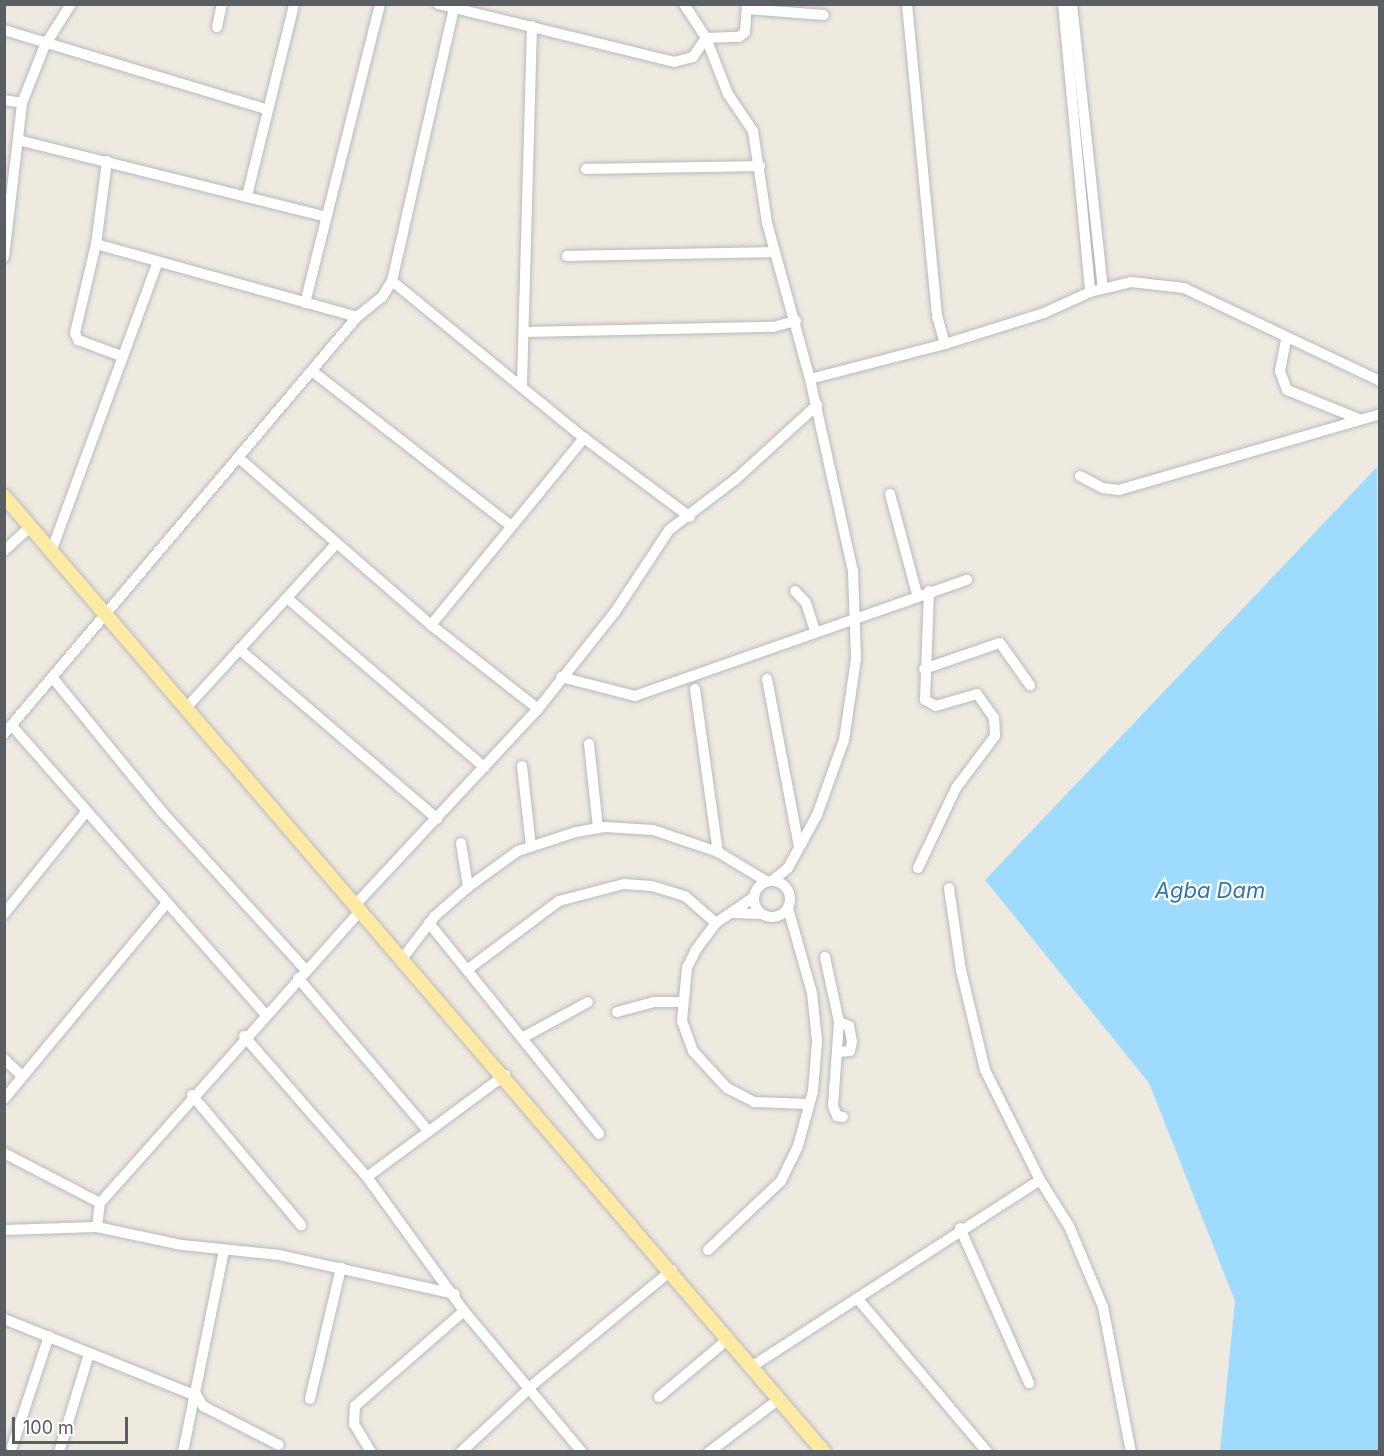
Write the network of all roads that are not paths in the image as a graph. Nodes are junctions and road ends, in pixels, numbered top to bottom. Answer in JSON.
{"nodes":[{"id":1,"x":71,"y":4,"type":"edge"},
{"id":2,"x":222,"y":4,"type":"edge"},
{"id":3,"x":294,"y":4,"type":"edge"},
{"id":4,"x":380,"y":4,"type":"edge"},
{"id":5,"x":438,"y":4,"type":"edge"},
{"id":6,"x":684,"y":4,"type":"edge"},
{"id":7,"x":907,"y":4,"type":"edge"},
{"id":8,"x":1063,"y":4,"type":"edge"},
{"id":9,"x":1072,"y":4,"type":"edge"},
{"id":10,"x":747,"y":7,"type":"edge"},
{"id":11,"x":454,"y":8,"type":"junction"},
{"id":12,"x":478,"y":9,"type":"edge"},
{"id":13,"x":824,"y":15,"type":"dead end"},
{"id":14,"x":532,"y":26,"type":"junction"},
{"id":15,"x":217,"y":27,"type":"dead end"},
{"id":16,"x":4,"y":30,"type":"edge"},
{"id":17,"x":706,"y":38,"type":"junction"},
{"id":18,"x":45,"y":45,"type":"junction"},
{"id":19,"x":4,"y":100,"type":"edge"},
{"id":20,"x":22,"y":102,"type":"junction"},
{"id":21,"x":266,"y":109,"type":"junction"},
{"id":22,"x":18,"y":140,"type":"junction"},
{"id":23,"x":107,"y":161,"type":"junction"},
{"id":24,"x":760,"y":166,"type":"junction"},
{"id":25,"x":586,"y":169,"type":"dead end"},
{"id":26,"x":246,"y":196,"type":"junction"},
{"id":27,"x":323,"y":216,"type":"junction"},
{"id":28,"x":96,"y":244,"type":"junction"},
{"id":29,"x":774,"y":252,"type":"junction"},
{"id":30,"x":567,"y":256,"type":"dead end"},
{"id":31,"x":4,"y":257,"type":"edge"},
{"id":32,"x":157,"y":264,"type":"junction"},
{"id":33,"x":392,"y":281,"type":"junction"},
{"id":34,"x":1103,"y":288,"type":"junction"},
{"id":35,"x":1090,"y":292,"type":"junction"},
{"id":36,"x":304,"y":303,"type":"junction"},
{"id":37,"x":357,"y":317,"type":"junction"},
{"id":38,"x":796,"y":321,"type":"junction"},
{"id":39,"x":526,"y":332,"type":"junction"},
{"id":40,"x":1287,"y":340,"type":"junction"},
{"id":41,"x":945,"y":344,"type":"junction"},
{"id":42,"x":121,"y":356,"type":"junction"},
{"id":43,"x":312,"y":371,"type":"junction"},
{"id":44,"x":810,"y":379,"type":"junction"},
{"id":45,"x":1380,"y":381,"type":"edge"},
{"id":46,"x":522,"y":384,"type":"junction"},
{"id":47,"x":817,"y":405,"type":"junction"},
{"id":48,"x":1380,"y":414,"type":"edge"},
{"id":49,"x":1359,"y":419,"type":"junction"},
{"id":50,"x":584,"y":438,"type":"junction"},
{"id":51,"x":239,"y":458,"type":"junction"},
{"id":52,"x":1080,"y":476,"type":"dead end"},
{"id":53,"x":890,"y":494,"type":"dead end"},
{"id":54,"x":4,"y":496,"type":"edge"},
{"id":55,"x":690,"y":517,"type":"junction"},
{"id":56,"x":511,"y":526,"type":"junction"},
{"id":57,"x":30,"y":527,"type":"junction"},
{"id":58,"x":337,"y":543,"type":"junction"},
{"id":59,"x":4,"y":551,"type":"edge"},
{"id":60,"x":51,"y":552,"type":"junction"},
{"id":61,"x":966,"y":580,"type":"dead end"},
{"id":62,"x":795,"y":591,"type":"dead end"},
{"id":63,"x":929,"y":591,"type":"junction"},
{"id":64,"x":917,"y":594,"type":"junction"},
{"id":65,"x":287,"y":598,"type":"junction"},
{"id":66,"x":106,"y":614,"type":"junction"},
{"id":67,"x":856,"y":617,"type":"junction"},
{"id":68,"x":431,"y":625,"type":"junction"},
{"id":69,"x":815,"y":631,"type":"junction"},
{"id":70,"x":238,"y":649,"type":"junction"},
{"id":71,"x":924,"y":669,"type":"junction"},
{"id":72,"x":52,"y":677,"type":"junction"},
{"id":73,"x":561,"y":677,"type":"junction"},
{"id":74,"x":767,"y":679,"type":"dead end"},
{"id":75,"x":1030,"y":685,"type":"dead end"},
{"id":76,"x":695,"y":689,"type":"dead end"},
{"id":77,"x":188,"y":707,"type":"junction"},
{"id":78,"x":538,"y":709,"type":"junction"},
{"id":79,"x":9,"y":730,"type":"edge"},
{"id":80,"x":589,"y":744,"type":"dead end"},
{"id":81,"x":522,"y":766,"type":"dead end"},
{"id":82,"x":484,"y":767,"type":"junction"},
{"id":83,"x":86,"y":812,"type":"junction"},
{"id":84,"x":437,"y":819,"type":"junction"},
{"id":85,"x":598,"y":828,"type":"junction"},
{"id":86,"x":461,"y":843,"type":"dead end"},
{"id":87,"x":531,"y":846,"type":"junction"},
{"id":88,"x":800,"y":848,"type":"junction"},
{"id":89,"x":718,"y":852,"type":"junction"},
{"id":90,"x":788,"y":868,"type":"junction"},
{"id":91,"x":918,"y":868,"type":"dead end"},
{"id":92,"x":746,"y":871,"type":"junction"},
{"id":93,"x":770,"y":881,"type":"junction"},
{"id":94,"x":468,"y":887,"type":"junction"},
{"id":95,"x":786,"y":887,"type":"junction"},
{"id":96,"x":949,"y":888,"type":"dead end"},
{"id":97,"x":754,"y":895,"type":"junction"},
{"id":98,"x":166,"y":904,"type":"junction"},
{"id":99,"x":358,"y":907,"type":"junction"},
{"id":100,"x":788,"y":908,"type":"junction"},
{"id":101,"x":733,"y":913,"type":"junction"},
{"id":102,"x":4,"y":914,"type":"edge"},
{"id":103,"x":762,"y":914,"type":"junction"},
{"id":104,"x":774,"y":917,"type":"junction"},
{"id":105,"x":716,"y":922,"type":"junction"},
{"id":106,"x":429,"y":923,"type":"junction"},
{"id":107,"x":792,"y":932,"type":"junction"},
{"id":108,"x":825,"y":957,"type":"dead end"},
{"id":109,"x":402,"y":959,"type":"junction"},
{"id":110,"x":467,"y":970,"type":"junction"},
{"id":111,"x":302,"y":974,"type":"junction"},
{"id":112,"x":588,"y":1002,"type":"dead end"},
{"id":113,"x":682,"y":1002,"type":"junction"},
{"id":114,"x":616,"y":1012,"type":"dead end"},
{"id":115,"x":265,"y":1014,"type":"junction"},
{"id":116,"x":839,"y":1022,"type":"junction"},
{"id":117,"x":244,"y":1036,"type":"junction"},
{"id":118,"x":522,"y":1038,"type":"junction"},
{"id":119,"x":838,"y":1039,"type":"junction"},
{"id":120,"x":817,"y":1041,"type":"junction"},
{"id":121,"x":839,"y":1052,"type":"junction"},
{"id":122,"x":4,"y":1059,"type":"edge"},
{"id":123,"x":505,"y":1075,"type":"junction"},
{"id":124,"x":22,"y":1076,"type":"junction"},
{"id":125,"x":192,"y":1095,"type":"junction"},
{"id":126,"x":4,"y":1099,"type":"edge"},
{"id":127,"x":809,"y":1104,"type":"junction"},
{"id":128,"x":843,"y":1117,"type":"dead end"},
{"id":129,"x":428,"y":1131,"type":"junction"},
{"id":130,"x":598,"y":1134,"type":"dead end"},
{"id":131,"x":4,"y":1153,"type":"edge"},
{"id":132,"x":367,"y":1177,"type":"junction"},
{"id":133,"x":1040,"y":1180,"type":"junction"},
{"id":134,"x":100,"y":1203,"type":"junction"},
{"id":135,"x":301,"y":1225,"type":"dead end"},
{"id":136,"x":97,"y":1227,"type":"junction"},
{"id":137,"x":960,"y":1228,"type":"junction"},
{"id":138,"x":4,"y":1230,"type":"edge"},
{"id":139,"x":708,"y":1250,"type":"dead end"},
{"id":140,"x":224,"y":1251,"type":"junction"},
{"id":141,"x":341,"y":1268,"type":"junction"},
{"id":142,"x":672,"y":1270,"type":"junction"},
{"id":143,"x":456,"y":1294,"type":"junction"},
{"id":144,"x":857,"y":1298,"type":"junction"},
{"id":145,"x":464,"y":1311,"type":"junction"},
{"id":146,"x":4,"y":1319,"type":"edge"},
{"id":147,"x":49,"y":1336,"type":"junction"},
{"id":148,"x":728,"y":1339,"type":"junction"},
{"id":149,"x":89,"y":1354,"type":"junction"},
{"id":150,"x":751,"y":1367,"type":"junction"},
{"id":151,"x":1029,"y":1383,"type":"dead end"},
{"id":152,"x":530,"y":1387,"type":"junction"},
{"id":153,"x":197,"y":1396,"type":"junction"},
{"id":154,"x":659,"y":1397,"type":"dead end"},
{"id":155,"x":310,"y":1399,"type":"dead end"},
{"id":156,"x":779,"y":1399,"type":"junction"},
{"id":157,"x":279,"y":1445,"type":"dead end"},
{"id":158,"x":12,"y":1447,"type":"dead end"},
{"id":159,"x":59,"y":1452,"type":"edge"},
{"id":160,"x":183,"y":1452,"type":"edge"},
{"id":161,"x":371,"y":1452,"type":"edge"},
{"id":162,"x":461,"y":1452,"type":"edge"},
{"id":163,"x":582,"y":1452,"type":"edge"},
{"id":164,"x":709,"y":1452,"type":"edge"},
{"id":165,"x":824,"y":1452,"type":"edge"},
{"id":166,"x":987,"y":1452,"type":"edge"},
{"id":167,"x":1131,"y":1452,"type":"edge"}],
"edges":[{"from":1,"to":18,"type":"street"},
{"from":2,"to":15,"type":"street"},
{"from":3,"to":21,"type":"street"},
{"from":4,"to":27,"type":"street"},
{"from":5,"to":11,"type":"street"},
{"from":6,"to":17,"type":"street"},
{"from":7,"to":41,"type":"street"},
{"from":8,"to":35,"type":"street"},
{"from":9,"to":34,"type":"street"},
{"from":10,"to":13,"type":"street"},
{"from":10,"to":17,"type":"street"},
{"from":11,"to":12,"type":"street"},
{"from":11,"to":33,"type":"street"},
{"from":12,"to":14,"type":"street"},
{"from":14,"to":17,"type":"street"},
{"from":14,"to":39,"type":"street"},
{"from":16,"to":18,"type":"street"},
{"from":17,"to":24,"type":"street"},
{"from":18,"to":20,"type":"street"},
{"from":18,"to":21,"type":"street"},
{"from":19,"to":20,"type":"street"},
{"from":20,"to":22,"type":"street"},
{"from":21,"to":26,"type":"street"},
{"from":22,"to":23,"type":"street"},
{"from":22,"to":31,"type":"street"},
{"from":23,"to":26,"type":"street"},
{"from":23,"to":28,"type":"street"},
{"from":24,"to":25,"type":"street"},
{"from":24,"to":29,"type":"street"},
{"from":26,"to":27,"type":"street"},
{"from":27,"to":36,"type":"street"},
{"from":28,"to":32,"type":"street"},
{"from":28,"to":42,"type":"street"},
{"from":29,"to":30,"type":"street"},
{"from":29,"to":38,"type":"street"},
{"from":32,"to":36,"type":"street"},
{"from":32,"to":42,"type":"street"},
{"from":33,"to":37,"type":"street"},
{"from":33,"to":46,"type":"street"},
{"from":34,"to":35,"type":"street"},
{"from":34,"to":40,"type":"street"},
{"from":35,"to":41,"type":"street"},
{"from":36,"to":37,"type":"street"},
{"from":37,"to":43,"type":"street"},
{"from":38,"to":39,"type":"street"},
{"from":38,"to":44,"type":"street"},
{"from":39,"to":46,"type":"street"},
{"from":40,"to":45,"type":"street"},
{"from":40,"to":49,"type":"street"},
{"from":41,"to":44,"type":"street"},
{"from":42,"to":60,"type":"street"},
{"from":43,"to":51,"type":"street"},
{"from":43,"to":56,"type":"street"},
{"from":44,"to":47,"type":"street"},
{"from":46,"to":50,"type":"street"},
{"from":47,"to":55,"type":"street"},
{"from":47,"to":67,"type":"street"},
{"from":48,"to":49,"type":"street"},
{"from":49,"to":52,"type":"street"},
{"from":50,"to":55,"type":"street"},
{"from":50,"to":56,"type":"street"},
{"from":51,"to":58,"type":"street"},
{"from":51,"to":66,"type":"street"},
{"from":53,"to":64,"type":"street"},
{"from":54,"to":57,"type":"main road"},
{"from":55,"to":73,"type":"street"},
{"from":56,"to":68,"type":"street"},
{"from":57,"to":59,"type":"street"},
{"from":57,"to":60,"type":"main road"},
{"from":58,"to":65,"type":"street"},
{"from":58,"to":68,"type":"street"},
{"from":60,"to":66,"type":"main road"},
{"from":61,"to":63,"type":"street"},
{"from":62,"to":69,"type":"street"},
{"from":63,"to":64,"type":"street"},
{"from":63,"to":71,"type":"street"},
{"from":64,"to":67,"type":"street"},
{"from":65,"to":70,"type":"street"},
{"from":65,"to":82,"type":"street"},
{"from":66,"to":72,"type":"street"},
{"from":66,"to":77,"type":"main road"},
{"from":67,"to":69,"type":"street"},
{"from":67,"to":88,"type":"street"},
{"from":68,"to":78,"type":"street"},
{"from":69,"to":73,"type":"street"},
{"from":70,"to":77,"type":"street"},
{"from":70,"to":84,"type":"street"},
{"from":71,"to":75,"type":"street"},
{"from":71,"to":91,"type":"street"},
{"from":72,"to":79,"type":"street"},
{"from":72,"to":111,"type":"street"},
{"from":73,"to":78,"type":"street"},
{"from":74,"to":88,"type":"street"},
{"from":76,"to":89,"type":"street"},
{"from":77,"to":99,"type":"main road"},
{"from":78,"to":82,"type":"street"},
{"from":79,"to":83,"type":"street"},
{"from":80,"to":85,"type":"street"},
{"from":81,"to":87,"type":"street"},
{"from":82,"to":84,"type":"street"},
{"from":83,"to":98,"type":"street"},
{"from":83,"to":102,"type":"street"},
{"from":84,"to":99,"type":"street"},
{"from":85,"to":87,"type":"street"},
{"from":85,"to":89,"type":"street"},
{"from":86,"to":94,"type":"street"},
{"from":87,"to":94,"type":"street"},
{"from":88,"to":90,"type":"street"},
{"from":89,"to":92,"type":"street"},
{"from":90,"to":93,"type":"street"},
{"from":90,"to":95,"type":"street"},
{"from":92,"to":93,"type":"street"},
{"from":92,"to":97,"type":"street"},
{"from":93,"to":95,"type":"street"},
{"from":93,"to":97,"type":"street"},
{"from":94,"to":106,"type":"street"},
{"from":95,"to":100,"type":"street"},
{"from":96,"to":133,"type":"street"},
{"from":97,"to":101,"type":"street"},
{"from":97,"to":103,"type":"street"},
{"from":98,"to":115,"type":"street"},
{"from":98,"to":124,"type":"street"},
{"from":99,"to":109,"type":"main road"},
{"from":99,"to":111,"type":"street"},
{"from":100,"to":104,"type":"street"},
{"from":100,"to":107,"type":"street"},
{"from":101,"to":103,"type":"street"},
{"from":101,"to":105,"type":"street"},
{"from":103,"to":104,"type":"street"},
{"from":104,"to":107,"type":"street"},
{"from":105,"to":110,"type":"street"},
{"from":105,"to":113,"type":"street"},
{"from":106,"to":109,"type":"street"},
{"from":106,"to":110,"type":"street"},
{"from":107,"to":120,"type":"street"},
{"from":108,"to":116,"type":"street"},
{"from":109,"to":123,"type":"main road"},
{"from":110,"to":118,"type":"street"},
{"from":111,"to":115,"type":"street"},
{"from":111,"to":129,"type":"street"},
{"from":112,"to":118,"type":"street"},
{"from":113,"to":114,"type":"street"},
{"from":113,"to":127,"type":"street"},
{"from":115,"to":117,"type":"street"},
{"from":116,"to":119,"type":"street"},
{"from":116,"to":121,"type":"street"},
{"from":117,"to":125,"type":"street"},
{"from":117,"to":132,"type":"street"},
{"from":118,"to":130,"type":"street"},
{"from":119,"to":120,"type":"street"},
{"from":119,"to":121,"type":"street"},
{"from":120,"to":127,"type":"street"},
{"from":121,"to":128,"type":"street"},
{"from":122,"to":124,"type":"street"},
{"from":123,"to":129,"type":"street"},
{"from":123,"to":142,"type":"main road"},
{"from":124,"to":126,"type":"street"},
{"from":125,"to":134,"type":"street"},
{"from":125,"to":135,"type":"street"},
{"from":127,"to":139,"type":"street"},
{"from":129,"to":132,"type":"street"},
{"from":131,"to":134,"type":"street"},
{"from":132,"to":143,"type":"street"},
{"from":133,"to":137,"type":"street"},
{"from":133,"to":167,"type":"street"},
{"from":134,"to":136,"type":"street"},
{"from":136,"to":138,"type":"street"},
{"from":136,"to":140,"type":"street"},
{"from":137,"to":144,"type":"street"},
{"from":137,"to":151,"type":"street"},
{"from":140,"to":141,"type":"street"},
{"from":140,"to":153,"type":"street"},
{"from":141,"to":143,"type":"street"},
{"from":141,"to":155,"type":"street"},
{"from":142,"to":148,"type":"main road"},
{"from":142,"to":152,"type":"street"},
{"from":143,"to":145,"type":"street"},
{"from":144,"to":150,"type":"street"},
{"from":144,"to":166,"type":"street"},
{"from":145,"to":152,"type":"street"},
{"from":145,"to":161,"type":"street"},
{"from":146,"to":147,"type":"street"},
{"from":147,"to":149,"type":"street"},
{"from":147,"to":158,"type":"street"},
{"from":148,"to":150,"type":"main road"},
{"from":148,"to":154,"type":"street"},
{"from":149,"to":153,"type":"street"},
{"from":149,"to":159,"type":"street"},
{"from":150,"to":156,"type":"main road"},
{"from":152,"to":162,"type":"street"},
{"from":152,"to":163,"type":"street"},
{"from":153,"to":157,"type":"street"},
{"from":153,"to":160,"type":"street"},
{"from":156,"to":164,"type":"street"},
{"from":156,"to":165,"type":"main road"}]}
